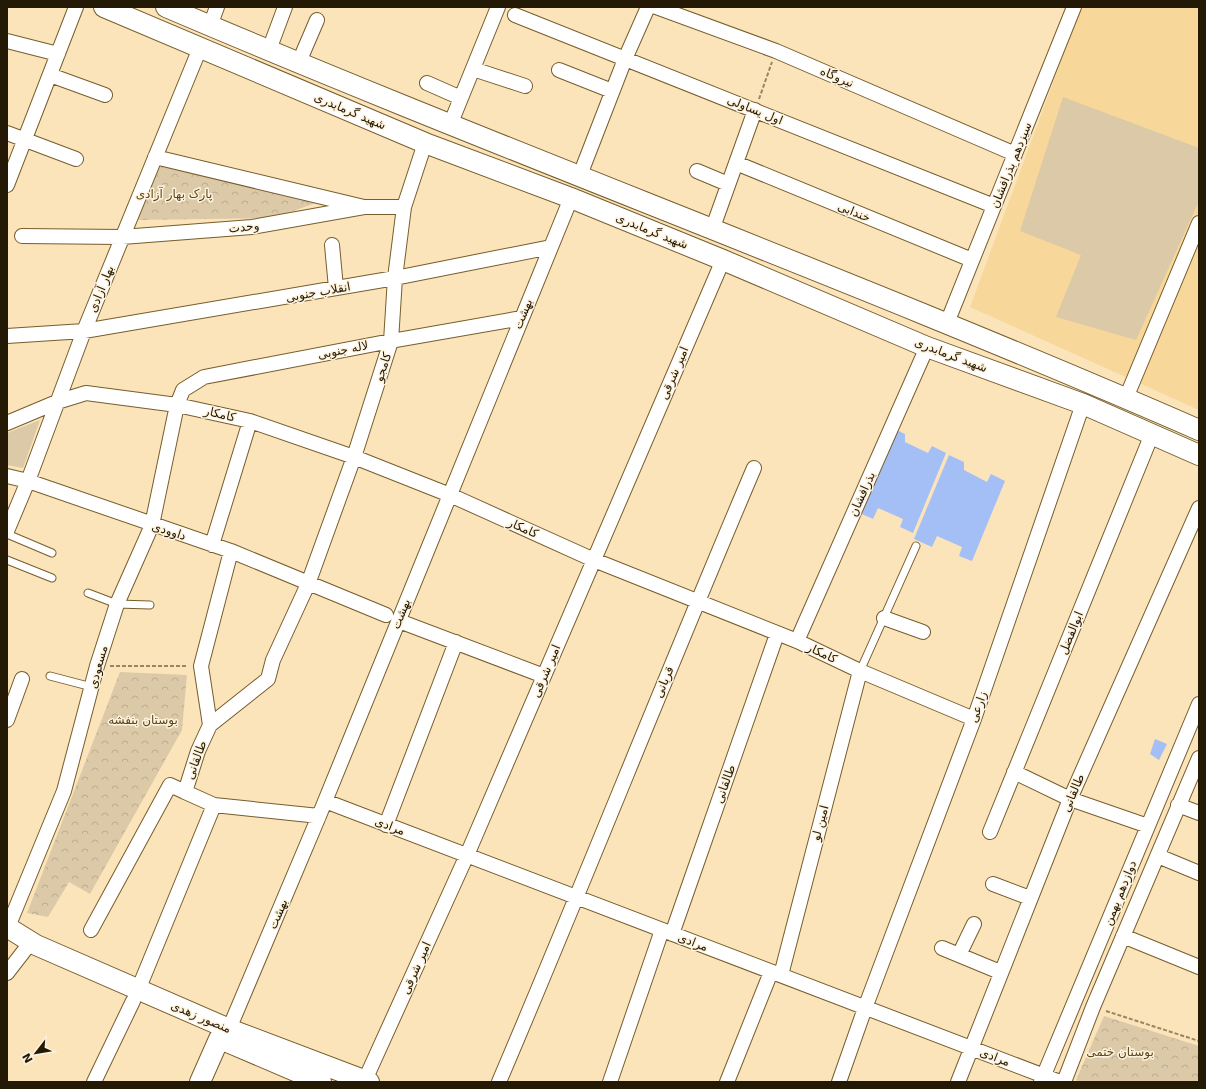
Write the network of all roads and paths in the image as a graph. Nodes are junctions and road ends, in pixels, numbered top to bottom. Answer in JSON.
{"nodes":[{"id":1,"x":76,"y":7,"type":"edge"},
{"id":2,"x":104,"y":7,"type":"edge"},
{"id":3,"x":166,"y":7,"type":"edge"},
{"id":4,"x":217,"y":7,"type":"edge"},
{"id":5,"x":285,"y":7,"type":"edge"},
{"id":6,"x":497,"y":7,"type":"edge"},
{"id":7,"x":648,"y":7,"type":"edge"},
{"id":8,"x":656,"y":7,"type":"edge"},
{"id":9,"x":1074,"y":7,"type":"edge"},
{"id":10,"x":515,"y":15,"type":"dead end"},
{"id":11,"x":317,"y":20,"type":"dead end"},
{"id":12,"x":210,"y":26,"type":"junction"},
{"id":13,"x":7,"y":41,"type":"edge"},
{"id":14,"x":200,"y":48,"type":"junction"},
{"id":15,"x":269,"y":50,"type":"junction"},
{"id":16,"x":776,"y":52,"type":"junction"},
{"id":17,"x":58,"y":54,"type":"junction"},
{"id":18,"x":625,"y":59,"type":"junction"},
{"id":19,"x":299,"y":62,"type":"junction"},
{"id":20,"x":473,"y":69,"type":"junction"},
{"id":21,"x":50,"y":75,"type":"junction"},
{"id":22,"x":560,"y":75,"type":"dead end"},
{"id":23,"x":427,"y":82,"type":"dead end"},
{"id":24,"x":525,"y":86,"type":"dead end"},
{"id":25,"x":105,"y":95,"type":"dead end"},
{"id":26,"x":611,"y":95,"type":"junction"},
{"id":27,"x":461,"y":98,"type":"junction"},
{"id":28,"x":755,"y":110,"type":"junction"},
{"id":29,"x":450,"y":125,"type":"junction"},
{"id":30,"x":7,"y":132,"type":"edge"},
{"id":31,"x":25,"y":139,"type":"junction"},
{"id":32,"x":424,"y":143,"type":"junction"},
{"id":33,"x":1015,"y":154,"type":"junction"},
{"id":34,"x":155,"y":157,"type":"junction"},
{"id":35,"x":76,"y":158,"type":"dead end"},
{"id":36,"x":736,"y":163,"type":"junction"},
{"id":37,"x":697,"y":171,"type":"dead end"},
{"id":38,"x":580,"y":175,"type":"junction"},
{"id":39,"x":8,"y":178,"type":"edge"},
{"id":40,"x":728,"y":184,"type":"junction"},
{"id":41,"x":571,"y":198,"type":"junction"},
{"id":42,"x":994,"y":206,"type":"junction"},
{"id":43,"x":364,"y":207,"type":"junction"},
{"id":44,"x":404,"y":207,"type":"junction"},
{"id":45,"x":1199,"y":223,"type":"edge"},
{"id":46,"x":712,"y":230,"type":"junction"},
{"id":47,"x":22,"y":236,"type":"dead end"},
{"id":48,"x":122,"y":237,"type":"junction"},
{"id":49,"x":332,"y":245,"type":"dead end"},
{"id":50,"x":551,"y":247,"type":"junction"},
{"id":51,"x":723,"y":260,"type":"junction"},
{"id":52,"x":972,"y":260,"type":"junction"},
{"id":53,"x":395,"y":278,"type":"junction"},
{"id":54,"x":336,"y":288,"type":"junction"},
{"id":55,"x":522,"y":318,"type":"junction"},
{"id":56,"x":946,"y":323,"type":"junction"},
{"id":57,"x":84,"y":331,"type":"junction"},
{"id":58,"x":7,"y":336,"type":"edge"},
{"id":59,"x":391,"y":341,"type":"junction"},
{"id":60,"x":927,"y":347,"type":"junction"},
{"id":61,"x":1126,"y":398,"type":"junction"},
{"id":62,"x":57,"y":402,"type":"junction"},
{"id":63,"x":1083,"y":404,"type":"junction"},
{"id":64,"x":177,"y":405,"type":"junction"},
{"id":65,"x":250,"y":421,"type":"junction"},
{"id":66,"x":7,"y":423,"type":"edge"},
{"id":67,"x":1199,"y":430,"type":"edge"},
{"id":68,"x":1152,"y":434,"type":"junction"},
{"id":69,"x":1199,"y":455,"type":"edge"},
{"id":70,"x":354,"y":457,"type":"junction"},
{"id":71,"x":754,"y":468,"type":"dead end"},
{"id":72,"x":7,"y":476,"type":"edge"},
{"id":73,"x":28,"y":482,"type":"junction"},
{"id":74,"x":450,"y":494,"type":"junction"},
{"id":75,"x":1199,"y":508,"type":"edge"},
{"id":76,"x":152,"y":525,"type":"junction"},
{"id":77,"x":7,"y":532,"type":"edge"},
{"id":78,"x":212,"y":545,"type":"junction"},
{"id":79,"x":916,"y":546,"type":"dead end"},
{"id":80,"x":231,"y":551,"type":"junction"},
{"id":81,"x":52,"y":553,"type":"dead end"},
{"id":82,"x":7,"y":560,"type":"edge"},
{"id":83,"x":594,"y":560,"type":"junction"},
{"id":84,"x":52,"y":578,"type":"dead end"},
{"id":85,"x":308,"y":584,"type":"junction"},
{"id":86,"x":88,"y":593,"type":"dead end"},
{"id":87,"x":697,"y":602,"type":"junction"},
{"id":88,"x":117,"y":604,"type":"junction"},
{"id":89,"x":150,"y":605,"type":"dead end"},
{"id":90,"x":392,"y":618,"type":"junction"},
{"id":91,"x":884,"y":618,"type":"junction"},
{"id":92,"x":923,"y":632,"type":"dead end"},
{"id":93,"x":777,"y":634,"type":"junction"},
{"id":94,"x":796,"y":641,"type":"junction"},
{"id":95,"x":456,"y":642,"type":"junction"},
{"id":96,"x":97,"y":666,"type":"junction"},
{"id":97,"x":201,"y":666,"type":"junction"},
{"id":98,"x":860,"y":671,"type":"junction"},
{"id":99,"x":50,"y":676,"type":"dead end"},
{"id":100,"x":544,"y":676,"type":"junction"},
{"id":101,"x":22,"y":679,"type":"dead end"},
{"id":102,"x":92,"y":687,"type":"junction"},
{"id":103,"x":1199,"y":704,"type":"edge"},
{"id":104,"x":974,"y":719,"type":"junction"},
{"id":105,"x":7,"y":720,"type":"edge"},
{"id":106,"x":210,"y":725,"type":"junction"},
{"id":107,"x":1199,"y":758,"type":"edge"},
{"id":108,"x":1014,"y":772,"type":"junction"},
{"id":109,"x":185,"y":792,"type":"junction"},
{"id":110,"x":1070,"y":799,"type":"junction"},
{"id":111,"x":325,"y":801,"type":"junction"},
{"id":112,"x":214,"y":805,"type":"junction"},
{"id":113,"x":1178,"y":805,"type":"junction"},
{"id":114,"x":1199,"y":813,"type":"edge"},
{"id":115,"x":319,"y":816,"type":"junction"},
{"id":116,"x":386,"y":825,"type":"junction"},
{"id":117,"x":1148,"y":826,"type":"junction"},
{"id":118,"x":990,"y":832,"type":"dead end"},
{"id":119,"x":467,"y":855,"type":"junction"},
{"id":120,"x":1158,"y":856,"type":"junction"},
{"id":121,"x":1199,"y":873,"type":"edge"},
{"id":122,"x":993,"y":884,"type":"dead end"},
{"id":123,"x":578,"y":898,"type":"junction"},
{"id":124,"x":1030,"y":898,"type":"junction"},
{"id":125,"x":974,"y":924,"type":"dead end"},
{"id":126,"x":8,"y":927,"type":"edge"},
{"id":127,"x":91,"y":930,"type":"dead end"},
{"id":128,"x":667,"y":932,"type":"junction"},
{"id":129,"x":1123,"y":936,"type":"junction"},
{"id":130,"x":33,"y":943,"type":"junction"},
{"id":131,"x":942,"y":948,"type":"dead end"},
{"id":132,"x":959,"y":955,"type":"junction"},
{"id":133,"x":1199,"y":967,"type":"edge"},
{"id":134,"x":1000,"y":972,"type":"junction"},
{"id":135,"x":7,"y":973,"type":"edge"},
{"id":136,"x":776,"y":973,"type":"junction"},
{"id":137,"x":136,"y":996,"type":"junction"},
{"id":138,"x":1093,"y":1007,"type":"junction"},
{"id":139,"x":865,"y":1008,"type":"junction"},
{"id":140,"x":226,"y":1037,"type":"junction"},
{"id":141,"x":1199,"y":1041,"type":"edge"},
{"id":142,"x":970,"y":1048,"type":"junction"},
{"id":143,"x":1042,"y":1079,"type":"edge"},
{"id":144,"x":366,"y":1081,"type":"edge"},
{"id":145,"x":94,"y":1082,"type":"edge"},
{"id":146,"x":200,"y":1082,"type":"edge"},
{"id":147,"x":212,"y":1082,"type":"edge"},
{"id":148,"x":321,"y":1082,"type":"edge"},
{"id":149,"x":499,"y":1082,"type":"edge"},
{"id":150,"x":610,"y":1082,"type":"edge"},
{"id":151,"x":727,"y":1082,"type":"edge"},
{"id":152,"x":839,"y":1082,"type":"edge"},
{"id":153,"x":958,"y":1082,"type":"edge"},
{"id":154,"x":1060,"y":1082,"type":"edge"},
{"id":155,"x":1064,"y":1082,"type":"edge"}],
"edges":[{"from":1,"to":17,"type":"street"},
{"from":2,"to":14,"type":"main road","name":"شهید گرمابدری"},
{"from":3,"to":12,"type":"main road","name":"شهید گرمابدری"},
{"from":4,"to":12,"type":"street"},
{"from":5,"to":15,"type":"street"},
{"from":6,"to":20,"type":"street"},
{"from":7,"to":18,"type":"street"},
{"from":8,"to":16,"type":"street","name":"نیروگاه"},
{"from":9,"to":33,"type":"street","name":"سیزدهم بذرافشان"},
{"from":10,"to":18,"type":"street","name":"اول یساولی"},
{"from":11,"to":19,"type":"street"},
{"from":12,"to":14,"type":"main road"},
{"from":12,"to":15,"type":"main road","name":"شهید گرمابدری"},
{"from":13,"to":17,"type":"street"},
{"from":14,"to":32,"type":"main road","name":"شهید گرمابدری"},
{"from":14,"to":34,"type":"street","name":"بهار آزادی"},
{"from":15,"to":19,"type":"main road","name":"شهید گرمابدری"},
{"from":16,"to":28,"type":"path"},
{"from":16,"to":33,"type":"street","name":"نیروگاه"},
{"from":17,"to":21,"type":"street"},
{"from":18,"to":26,"type":"street"},
{"from":18,"to":28,"type":"street","name":"اول یساولی"},
{"from":19,"to":29,"type":"main road","name":"شهید گرمابدری"},
{"from":20,"to":24,"type":"street"},
{"from":20,"to":27,"type":"street"},
{"from":21,"to":25,"type":"street"},
{"from":21,"to":31,"type":"street"},
{"from":22,"to":26,"type":"street"},
{"from":23,"to":27,"type":"street"},
{"from":26,"to":38,"type":"street"},
{"from":27,"to":29,"type":"street"},
{"from":28,"to":36,"type":"street"},
{"from":28,"to":42,"type":"street","name":"اول یساولی"},
{"from":29,"to":38,"type":"main road","name":"شهید گرمابدری"},
{"from":30,"to":31,"type":"street"},
{"from":31,"to":35,"type":"street"},
{"from":31,"to":39,"type":"street"},
{"from":32,"to":41,"type":"main road","name":"شهید گرمابدری"},
{"from":32,"to":44,"type":"street","name":"کامجو"},
{"from":33,"to":42,"type":"street","name":"سیزدهم بذرافشان"},
{"from":34,"to":43,"type":"street","name":"وحدت"},
{"from":34,"to":48,"type":"street","name":"بهار آزادی"},
{"from":36,"to":40,"type":"street"},
{"from":36,"to":52,"type":"street","name":"خندابی"},
{"from":37,"to":40,"type":"street"},
{"from":38,"to":41,"type":"main road"},
{"from":38,"to":46,"type":"main road","name":"شهید گرمابدری"},
{"from":40,"to":46,"type":"street"},
{"from":41,"to":50,"type":"street","name":"بهشت"},
{"from":41,"to":51,"type":"main road","name":"شهید گرمابدری"},
{"from":42,"to":52,"type":"street","name":"سیزدهم بذرافشان"},
{"from":43,"to":44,"type":"street","name":"وحدت"},
{"from":43,"to":48,"type":"street","name":"وحدت"},
{"from":44,"to":53,"type":"street","name":"کامجو"},
{"from":45,"to":61,"type":"street"},
{"from":46,"to":56,"type":"main road","name":"شهید گرمابدری"},
{"from":47,"to":48,"type":"street","name":"وحدت"},
{"from":48,"to":57,"type":"street","name":"بهار آزادی"},
{"from":49,"to":54,"type":"street"},
{"from":50,"to":53,"type":"street","name":"انقلاب جنوبی"},
{"from":50,"to":55,"type":"street","name":"بهشت"},
{"from":51,"to":60,"type":"main road","name":"شهید گرمابدری"},
{"from":51,"to":83,"type":"street","name":"امیر شرقی"},
{"from":52,"to":56,"type":"street","name":"سیزدهم بذرافشان"},
{"from":53,"to":54,"type":"street","name":"انقلاب جنوبی"},
{"from":53,"to":59,"type":"street","name":"کامجو"},
{"from":54,"to":57,"type":"street","name":"انقلاب جنوبی"},
{"from":55,"to":59,"type":"street","name":"لاله جنوبی"},
{"from":55,"to":74,"type":"street","name":"بهشت"},
{"from":56,"to":61,"type":"main road","name":"شهید گرمابدری"},
{"from":57,"to":58,"type":"street","name":"انقلاب جنوبی"},
{"from":57,"to":62,"type":"street","name":"بهار آزادی"},
{"from":59,"to":64,"type":"street","name":"لاله جنوبی"},
{"from":59,"to":70,"type":"street","name":"کامجو"},
{"from":60,"to":63,"type":"main road","name":"شهید گرمابدری"},
{"from":60,"to":94,"type":"street","name":"بذرافشان"},
{"from":61,"to":67,"type":"main road","name":"شهید گرمابدری"},
{"from":62,"to":64,"type":"street","name":"کامکار"},
{"from":62,"to":66,"type":"street","name":"کامکار"},
{"from":62,"to":73,"type":"street","name":"بهار آزادی"},
{"from":63,"to":68,"type":"main road","name":"شهید گرمابدری"},
{"from":63,"to":104,"type":"street","name":"زارعی"},
{"from":64,"to":65,"type":"street","name":"کامکار"},
{"from":64,"to":76,"type":"street","name":"مسعودی"},
{"from":65,"to":70,"type":"street","name":"کامکار"},
{"from":65,"to":78,"type":"street"},
{"from":68,"to":69,"type":"main road","name":"شهید گرمابدری"},
{"from":68,"to":108,"type":"street","name":"ابوالفضل"},
{"from":70,"to":74,"type":"street","name":"کامکار"},
{"from":70,"to":85,"type":"street","name":"کامجو"},
{"from":71,"to":87,"type":"street","name":"قربانی"},
{"from":72,"to":73,"type":"street","name":"داوودی"},
{"from":73,"to":76,"type":"street","name":"داوودی"},
{"from":73,"to":77,"type":"street","name":"بهار آزادی"},
{"from":74,"to":83,"type":"street","name":"کامکار"},
{"from":74,"to":90,"type":"street","name":"بهشت"},
{"from":75,"to":110,"type":"street","name":"طالقانی"},
{"from":76,"to":78,"type":"street","name":"داوودی"},
{"from":76,"to":88,"type":"street","name":"مسعودی"},
{"from":77,"to":81,"type":"lane"},
{"from":78,"to":80,"type":"street","name":"داوودی"},
{"from":79,"to":91,"type":"lane"},
{"from":80,"to":85,"type":"street","name":"داوودی"},
{"from":80,"to":97,"type":"street","name":"طالقانی"},
{"from":82,"to":84,"type":"lane"},
{"from":83,"to":87,"type":"street","name":"کامکار"},
{"from":83,"to":100,"type":"street","name":"امیر شرقی"},
{"from":85,"to":90,"type":"street","name":"داوودی"},
{"from":85,"to":106,"type":"street","name":"کامجو"},
{"from":86,"to":88,"type":"lane"},
{"from":87,"to":93,"type":"street","name":"کامکار"},
{"from":87,"to":123,"type":"street","name":"قربانی"},
{"from":88,"to":89,"type":"lane"},
{"from":88,"to":96,"type":"street","name":"مسعودی"},
{"from":90,"to":95,"type":"street","name":"داوودی"},
{"from":90,"to":111,"type":"street","name":"بهشت"},
{"from":91,"to":92,"type":"street"},
{"from":91,"to":98,"type":"lane"},
{"from":93,"to":94,"type":"street","name":"کامکار"},
{"from":93,"to":128,"type":"street","name":"طالقانی"},
{"from":94,"to":98,"type":"street","name":"کامکار"},
{"from":95,"to":100,"type":"street","name":"داوودی"},
{"from":95,"to":116,"type":"street"},
{"from":96,"to":97,"type":"path"},
{"from":96,"to":102,"type":"street","name":"مسعودی"},
{"from":97,"to":106,"type":"street","name":"طالقانی"},
{"from":98,"to":104,"type":"street","name":"کامکار"},
{"from":98,"to":136,"type":"street","name":"امین لو"},
{"from":99,"to":102,"type":"lane"},
{"from":100,"to":119,"type":"street","name":"امیر شرقی"},
{"from":101,"to":105,"type":"street"},
{"from":102,"to":126,"type":"street","name":"مسعودی"},
{"from":103,"to":117,"type":"street","name":"دوازدهم بهمن"},
{"from":104,"to":139,"type":"street","name":"زارعی"},
{"from":106,"to":109,"type":"street","name":"طالقانی"},
{"from":107,"to":113,"type":"street","name":"دوازدهم بهمن"},
{"from":108,"to":110,"type":"street"},
{"from":108,"to":118,"type":"street","name":"ابوالفضل"},
{"from":109,"to":112,"type":"street"},
{"from":109,"to":127,"type":"street","name":"طالقانی"},
{"from":110,"to":117,"type":"street"},
{"from":110,"to":124,"type":"street","name":"طالقانی"},
{"from":111,"to":115,"type":"street","name":"بهشت"},
{"from":111,"to":116,"type":"street","name":"مرادی"},
{"from":112,"to":115,"type":"street"},
{"from":112,"to":137,"type":"street"},
{"from":113,"to":114,"type":"street"},
{"from":113,"to":120,"type":"street","name":"دوازدهم بهمن"},
{"from":115,"to":140,"type":"street","name":"بهشت"},
{"from":116,"to":119,"type":"street","name":"مرادی"},
{"from":117,"to":143,"type":"street","name":"دوازدهم بهمن"},
{"from":119,"to":123,"type":"street","name":"مرادی"},
{"from":119,"to":144,"type":"street","name":"امیر شرقی"},
{"from":120,"to":121,"type":"street"},
{"from":120,"to":129,"type":"street","name":"دوازدهم بهمن"},
{"from":122,"to":124,"type":"street"},
{"from":123,"to":128,"type":"street","name":"مرادی"},
{"from":123,"to":149,"type":"street","name":"قربانی"},
{"from":124,"to":134,"type":"street","name":"طالقانی"},
{"from":125,"to":132,"type":"street"},
{"from":126,"to":130,"type":"main road","name":"منصور زهدی"},
{"from":128,"to":136,"type":"street","name":"مرادی"},
{"from":128,"to":150,"type":"street","name":"طالقانی"},
{"from":129,"to":133,"type":"street"},
{"from":129,"to":138,"type":"street","name":"دوازدهم بهمن"},
{"from":130,"to":135,"type":"street"},
{"from":130,"to":137,"type":"main road","name":"منصور زهدی"},
{"from":131,"to":132,"type":"street"},
{"from":132,"to":134,"type":"street"},
{"from":134,"to":142,"type":"street","name":"طالقانی"},
{"from":136,"to":139,"type":"street","name":"مرادی"},
{"from":136,"to":151,"type":"street","name":"امین لو"},
{"from":137,"to":140,"type":"main road","name":"منصور زهدی"},
{"from":137,"to":145,"type":"street"},
{"from":138,"to":141,"type":"path"},
{"from":138,"to":155,"type":"street","name":"دوازدهم بهمن"},
{"from":139,"to":142,"type":"street","name":"مرادی"},
{"from":139,"to":152,"type":"street","name":"زارعی"},
{"from":140,"to":144,"type":"main road","name":"منصور زهدی"},
{"from":140,"to":146,"type":"main road"},
{"from":140,"to":147,"type":"main road"},
{"from":140,"to":148,"type":"main road","name":"منصور زهدی"},
{"from":142,"to":143,"type":"street","name":"مرادی"},
{"from":142,"to":153,"type":"street","name":"طالقانی"},
{"from":143,"to":154,"type":"street","name":"مرادی"}]}
